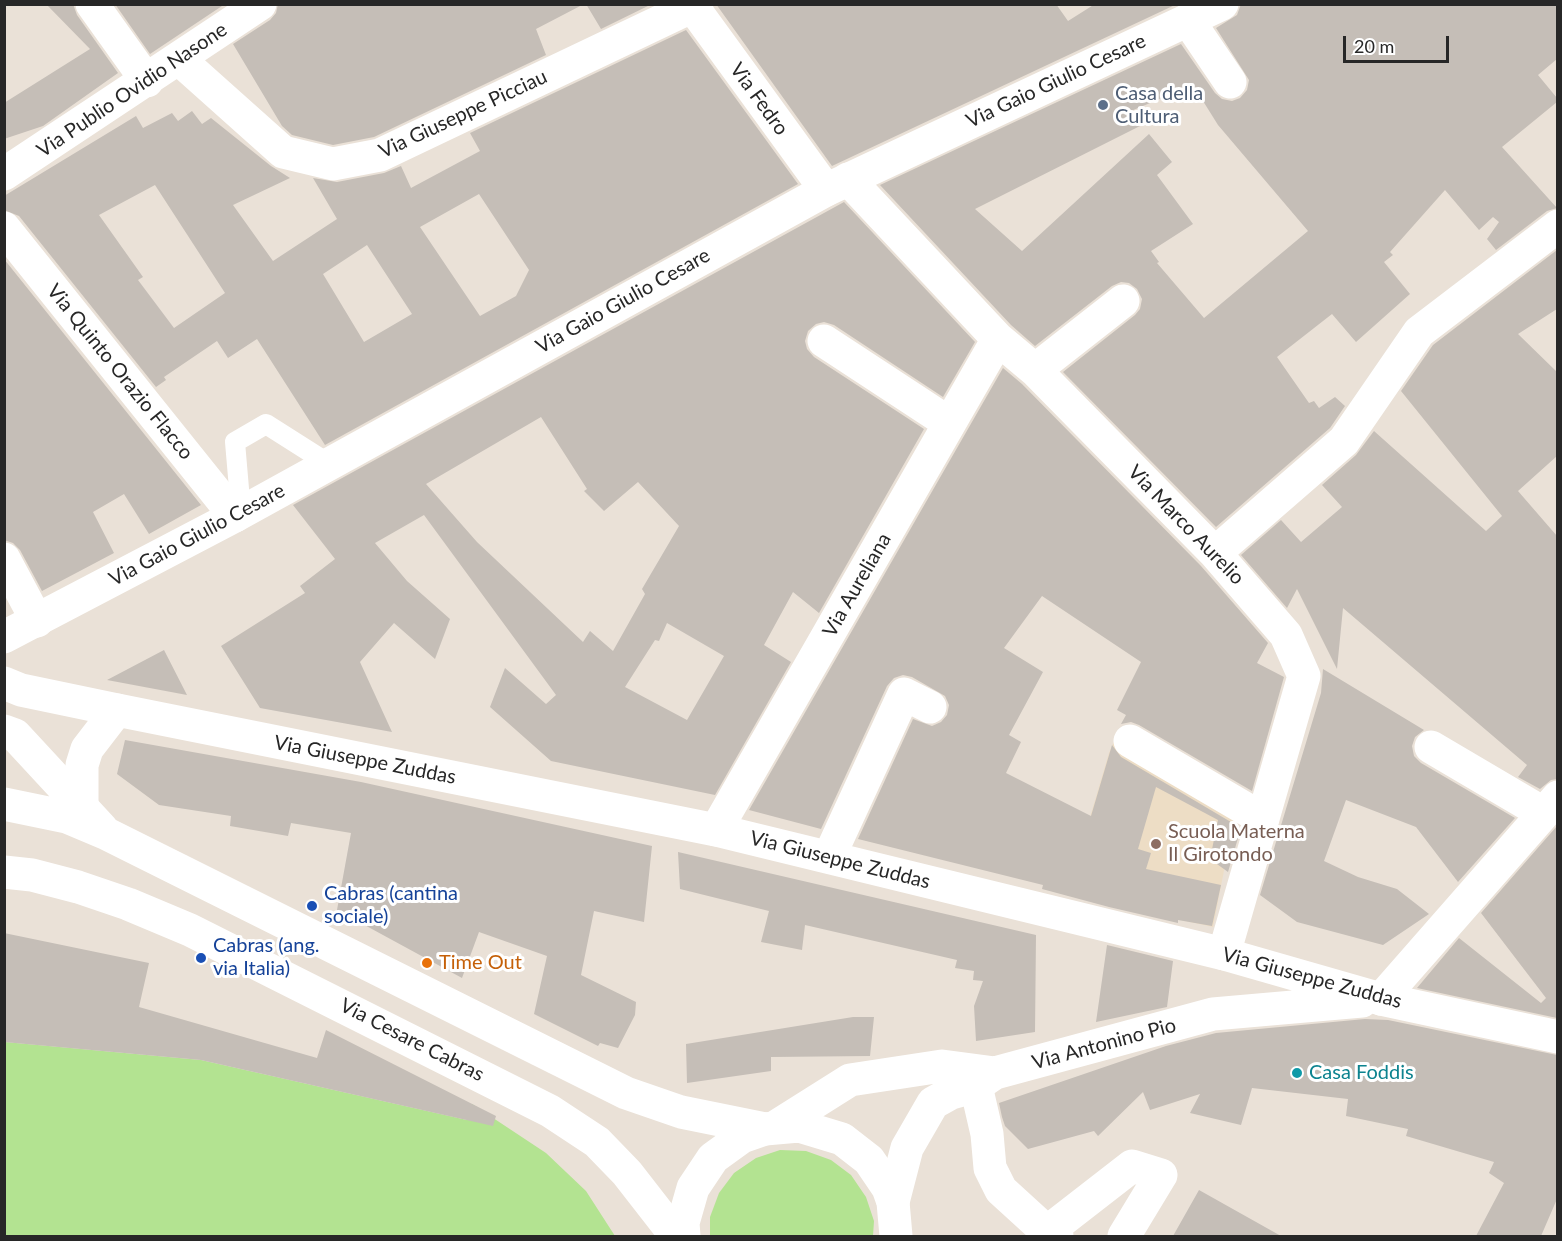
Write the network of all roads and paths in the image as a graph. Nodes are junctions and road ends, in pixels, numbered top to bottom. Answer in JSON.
{"nodes":[{"id":1,"x":92,"y":4,"type":"edge"},
{"id":2,"x":260,"y":4,"type":"edge"},
{"id":3,"x":1222,"y":4,"type":"edge"},
{"id":4,"x":695,"y":6,"type":"edge"},
{"id":5,"x":1188,"y":21,"type":"junction"},
{"id":6,"x":180,"y":60,"type":"junction"},
{"id":7,"x":147,"y":81,"type":"junction"},
{"id":8,"x":1230,"y":82,"type":"dead end"},
{"id":9,"x":4,"y":174,"type":"edge"},
{"id":10,"x":837,"y":185,"type":"junction"},
{"id":11,"x":1557,"y":226,"type":"edge"},
{"id":12,"x":4,"y":228,"type":"edge"},
{"id":13,"x":1123,"y":301,"type":"dead end"},
{"id":14,"x":998,"y":339,"type":"junction"},
{"id":15,"x":824,"y":341,"type":"dead end"},
{"id":16,"x":1035,"y":370,"type":"junction"},
{"id":17,"x":949,"y":423,"type":"junction"},
{"id":18,"x":329,"y":464,"type":"junction"},
{"id":19,"x":238,"y":514,"type":"junction"},
{"id":20,"x":1215,"y":553,"type":"junction"},
{"id":21,"x":4,"y":559,"type":"edge"},
{"id":22,"x":37,"y":621,"type":"junction"},
{"id":23,"x":4,"y":637,"type":"edge"},
{"id":24,"x":7,"y":683,"type":"edge"},
{"id":25,"x":930,"y":707,"type":"dead end"},
{"id":26,"x":117,"y":710,"type":"junction"},
{"id":27,"x":10,"y":733,"type":"edge"},
{"id":28,"x":1130,"y":741,"type":"dead end"},
{"id":29,"x":1431,"y":747,"type":"dead end"},
{"id":30,"x":4,"y":804,"type":"edge"},
{"id":31,"x":82,"y":805,"type":"junction"},
{"id":32,"x":1550,"y":805,"type":"edge"},
{"id":33,"x":1263,"y":819,"type":"junction"},
{"id":34,"x":716,"y":830,"type":"junction"},
{"id":35,"x":105,"y":833,"type":"junction"},
{"id":36,"x":829,"y":857,"type":"junction"},
{"id":37,"x":4,"y":872,"type":"edge"},
{"id":38,"x":1224,"y":954,"type":"junction"},
{"id":39,"x":1381,"y":999,"type":"junction"},
{"id":40,"x":1213,"y":1014,"type":"junction"},
{"id":41,"x":1557,"y":1037,"type":"edge"},
{"id":42,"x":985,"y":1080,"type":"junction"},
{"id":43,"x":771,"y":1127,"type":"junction"},
{"id":44,"x":901,"y":1224,"type":"edge"},
{"id":45,"x":1052,"y":1234,"type":"edge"},
{"id":46,"x":676,"y":1236,"type":"edge"},
{"id":47,"x":684,"y":1236,"type":"edge"},
{"id":48,"x":1124,"y":1236,"type":"edge"}],
"edges":[{"from":1,"to":7,"type":"street"},
{"from":2,"to":6,"type":"street","name":"Via Publio Ovidio Nasone"},
{"from":3,"to":5,"type":"street","name":"Via Gaio Giulio Cesare"},
{"from":4,"to":6,"type":"street","name":"Via Giuseppe Picciau"},
{"from":4,"to":10,"type":"street","name":"Via Fedro"},
{"from":5,"to":8,"type":"street"},
{"from":5,"to":10,"type":"street","name":"Via Gaio Giulio Cesare"},
{"from":6,"to":7,"type":"street","name":"Via Publio Ovidio Nasone"},
{"from":7,"to":9,"type":"street","name":"Via Publio Ovidio Nasone"},
{"from":10,"to":14,"type":"street","name":"Via Marco Aurelio"},
{"from":10,"to":18,"type":"street","name":"Via Gaio Giulio Cesare"},
{"from":11,"to":20,"type":"street"},
{"from":12,"to":19,"type":"street","name":"Via Quinto Orazio Flacco"},
{"from":13,"to":16,"type":"street"},
{"from":14,"to":16,"type":"street","name":"Via Marco Aurelio"},
{"from":14,"to":17,"type":"street","name":"Via Aureliana"},
{"from":15,"to":17,"type":"street"},
{"from":16,"to":20,"type":"street","name":"Via Marco Aurelio"},
{"from":17,"to":34,"type":"street","name":"Via Aureliana"},
{"from":18,"to":19,"type":"street","name":"Via Gaio Giulio Cesare"},
{"from":18,"to":19,"type":"lane"},
{"from":19,"to":22,"type":"street","name":"Via Gaio Giulio Cesare"},
{"from":20,"to":33,"type":"street","name":"Via Marco Aurelio"},
{"from":21,"to":22,"type":"street"},
{"from":22,"to":23,"type":"street"},
{"from":22,"to":24,"type":"street"},
{"from":24,"to":26,"type":"street","name":"Via Giuseppe Zuddas"},
{"from":24,"to":27,"type":"street"},
{"from":25,"to":36,"type":"street"},
{"from":26,"to":31,"type":"street"},
{"from":26,"to":34,"type":"street","name":"Via Giuseppe Zuddas"},
{"from":27,"to":31,"type":"street"},
{"from":28,"to":33,"type":"street"},
{"from":29,"to":32,"type":"street"},
{"from":30,"to":35,"type":"street"},
{"from":31,"to":35,"type":"street"},
{"from":32,"to":39,"type":"street"},
{"from":33,"to":38,"type":"street","name":"Via Marco Aurelio"},
{"from":34,"to":36,"type":"street","name":"Via Giuseppe Zuddas"},
{"from":35,"to":43,"type":"street"},
{"from":36,"to":38,"type":"street","name":"Via Giuseppe Zuddas"},
{"from":37,"to":46,"type":"street","name":"Via Cesare Cabras"},
{"from":38,"to":39,"type":"street","name":"Via Giuseppe Zuddas"},
{"from":38,"to":40,"type":"street","name":"Via Antonino Pio"},
{"from":39,"to":40,"type":"street","name":"Via Antonino Pio"},
{"from":39,"to":41,"type":"street","name":"Via Giuseppe Zuddas"},
{"from":40,"to":42,"type":"street","name":"Via Antonino Pio"},
{"from":42,"to":43,"type":"street"},
{"from":42,"to":44,"type":"street","name":"Via Antonino Pio"},
{"from":42,"to":45,"type":"street"},
{"from":43,"to":44,"type":"street"},
{"from":43,"to":47,"type":"street"},
{"from":45,"to":48,"type":"street"}]}
